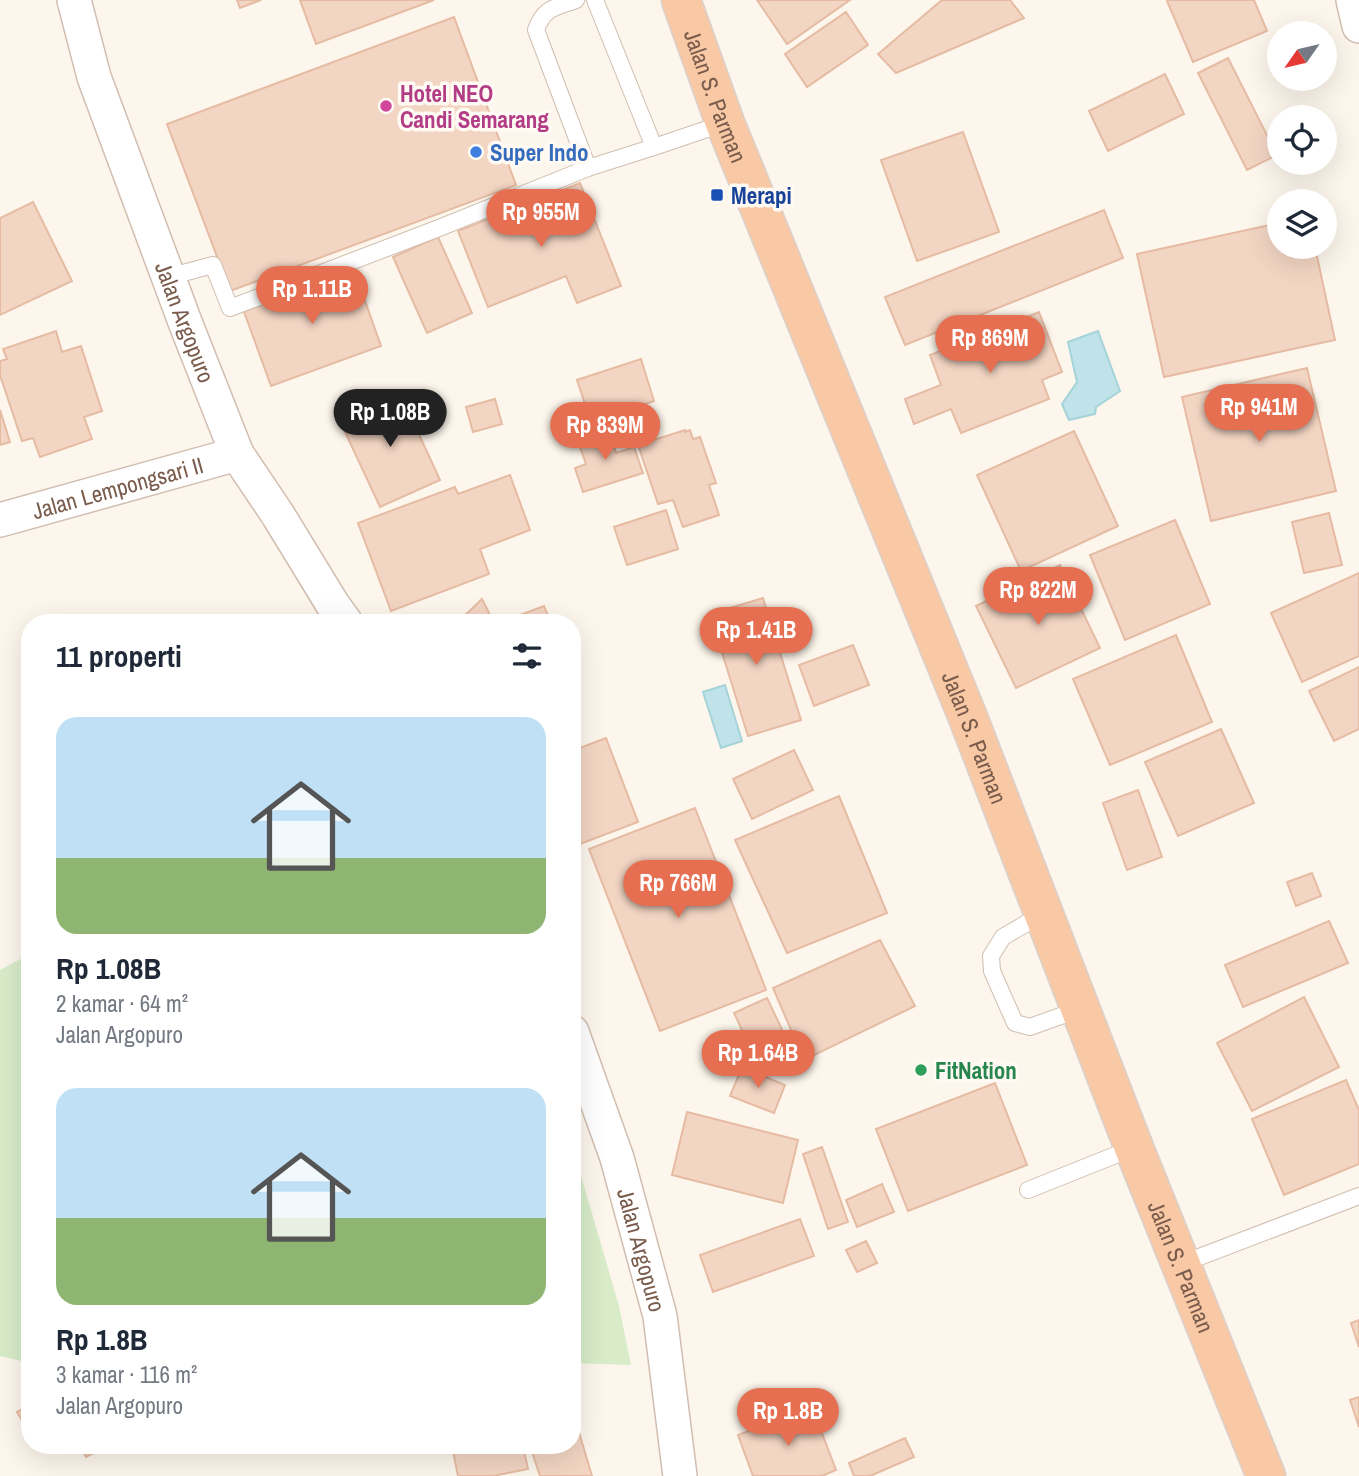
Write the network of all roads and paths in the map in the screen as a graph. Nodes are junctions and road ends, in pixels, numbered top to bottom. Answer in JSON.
{"nodes":[{"id":1,"x":74,"y":0,"type":"edge"},
{"id":2,"x":576,"y":0,"type":"edge"},
{"id":3,"x":595,"y":0,"type":"edge"},
{"id":4,"x":681,"y":0,"type":"edge"},
{"id":5,"x":1353,"y":0,"type":"edge"},
{"id":6,"x":1359,"y":26,"type":"edge"},
{"id":7,"x":725,"y":123,"type":"junction"},
{"id":8,"x":654,"y":147,"type":"junction"},
{"id":9,"x":588,"y":168,"type":"junction"},
{"id":10,"x":168,"y":277,"type":"junction"},
{"id":11,"x":237,"y":453,"type":"junction"},
{"id":12,"x":0,"y":520,"type":"edge"},
{"id":13,"x":340,"y":614,"type":"edge"},
{"id":14,"x":1044,"y":913,"type":"junction"},
{"id":15,"x":1080,"y":1009,"type":"junction"},
{"id":16,"x":581,"y":1057,"type":"edge"},
{"id":17,"x":1135,"y":1148,"type":"junction"},
{"id":18,"x":1028,"y":1190,"type":"dead end"},
{"id":19,"x":1359,"y":1196,"type":"edge"},
{"id":20,"x":1181,"y":1264,"type":"junction"},
{"id":21,"x":680,"y":1476,"type":"edge"},
{"id":22,"x":1266,"y":1476,"type":"edge"}],
"edges":[{"from":1,"to":10,"type":"street","name":"Jalan Argopuro"},
{"from":2,"to":9,"type":"lane"},
{"from":3,"to":8,"type":"lane"},
{"from":4,"to":7,"type":"highway","name":"Jalan S. Parman"},
{"from":5,"to":6,"type":"street"},
{"from":7,"to":8,"type":"lane"},
{"from":7,"to":14,"type":"highway","name":"Jalan S. Parman"},
{"from":8,"to":9,"type":"lane"},
{"from":9,"to":10,"type":"lane"},
{"from":10,"to":11,"type":"street","name":"Jalan Argopuro"},
{"from":11,"to":12,"type":"street","name":"Jalan Lempongsari II"},
{"from":11,"to":13,"type":"street","name":"Jalan Argopuro"},
{"from":14,"to":15,"type":"highway","name":"Jalan S. Parman"},
{"from":14,"to":15,"type":"lane"},
{"from":15,"to":17,"type":"highway","name":"Jalan S. Parman"},
{"from":16,"to":21,"type":"street","name":"Jalan Argopuro"},
{"from":17,"to":18,"type":"lane"},
{"from":17,"to":20,"type":"highway","name":"Jalan S. Parman"},
{"from":19,"to":20,"type":"lane"},
{"from":20,"to":22,"type":"highway","name":"Jalan S. Parman"}]}
